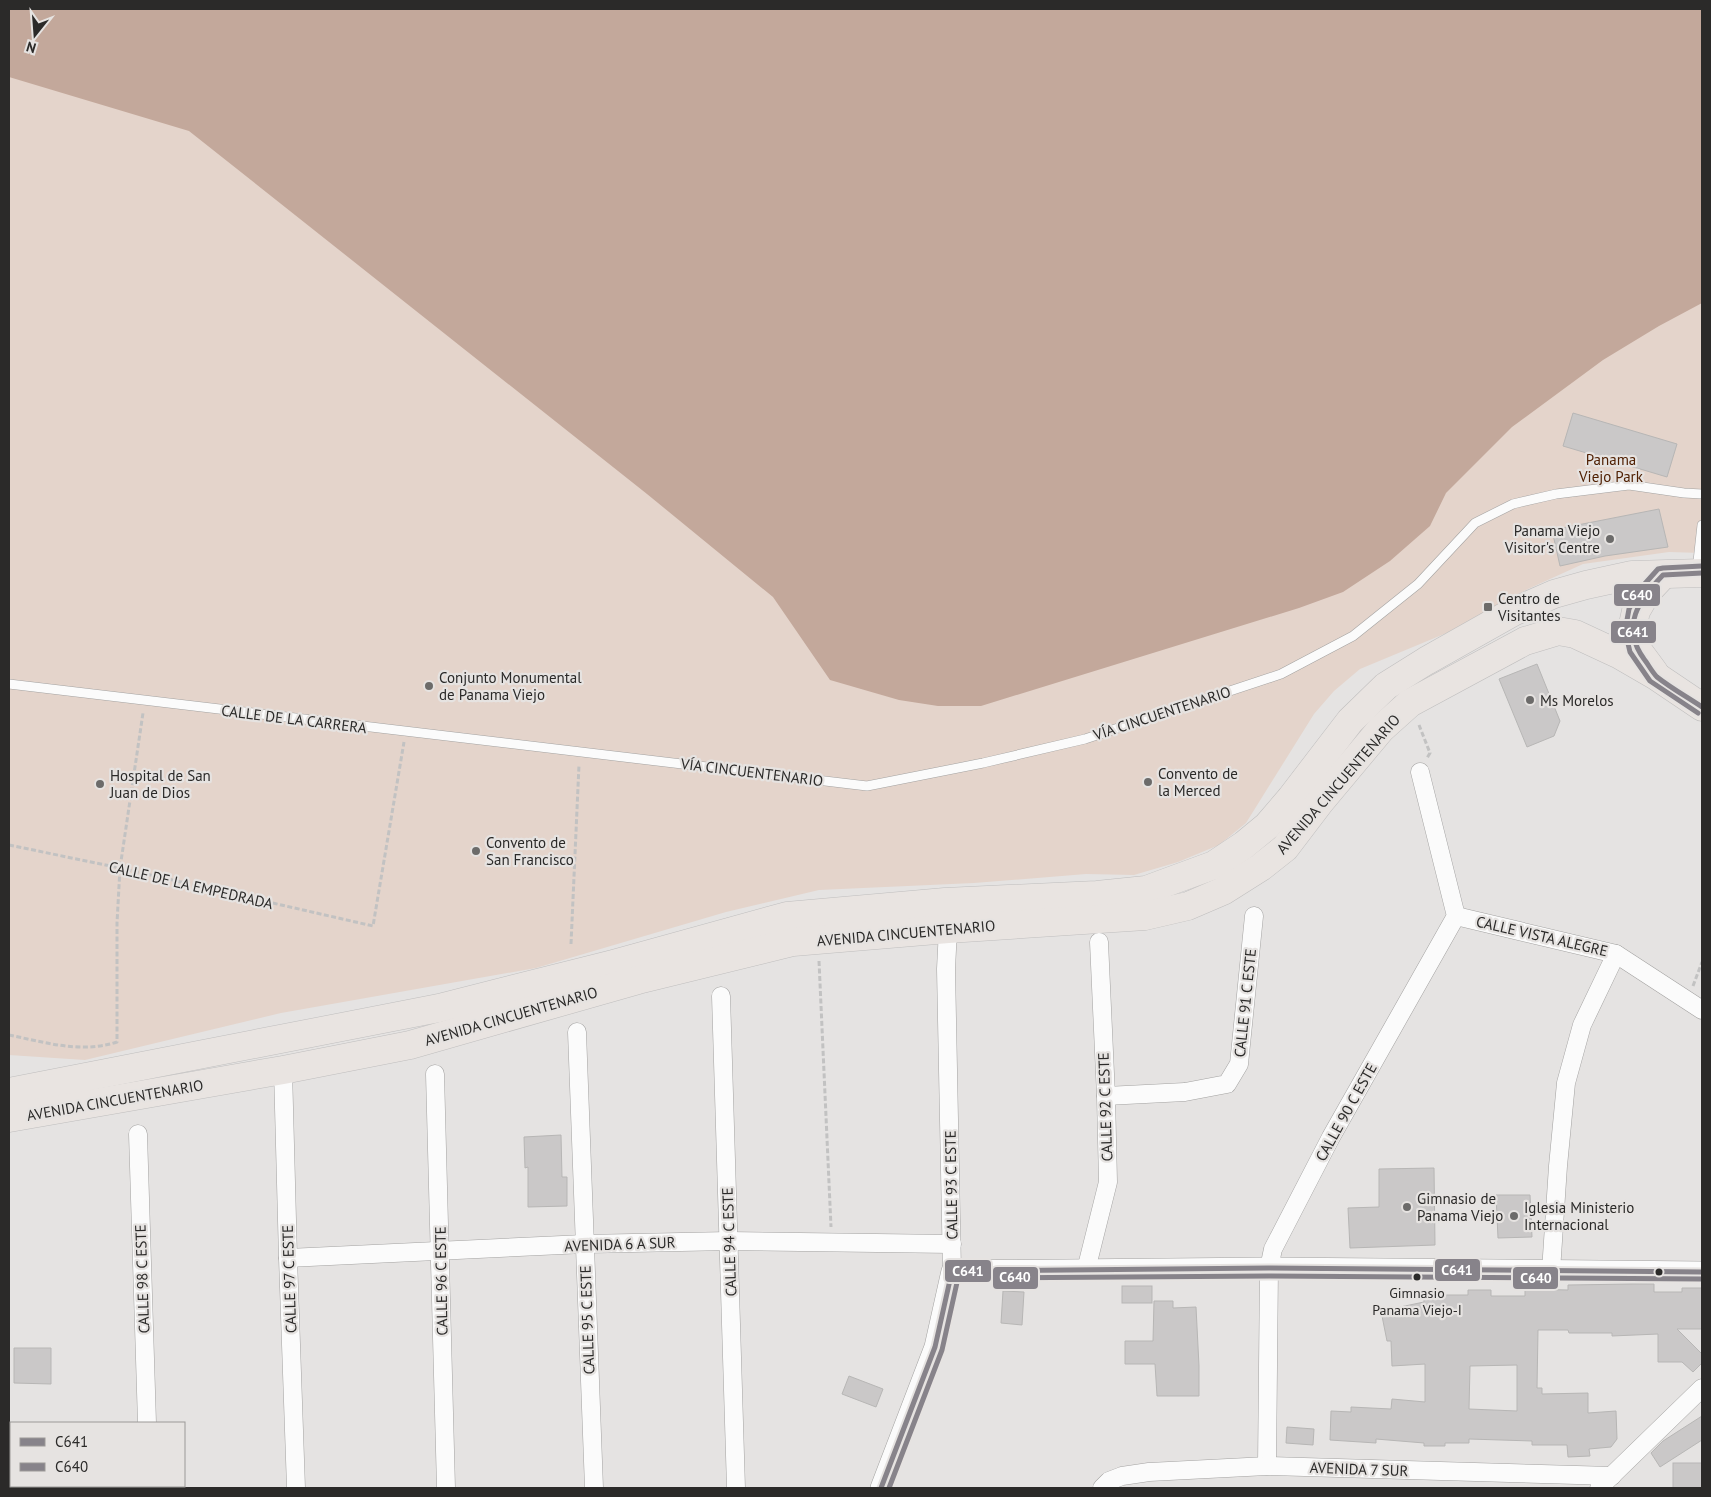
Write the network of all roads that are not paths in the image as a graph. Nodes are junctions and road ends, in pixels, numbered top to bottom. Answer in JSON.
{"nodes":[{"id":1,"x":1702,"y":494,"type":"edge"},
{"id":2,"x":1702,"y":525,"type":"edge"},
{"id":3,"x":1700,"y":573,"type":"edge"},
{"id":4,"x":1663,"y":575,"type":"junction"},
{"id":5,"x":1656,"y":676,"type":"junction"},
{"id":6,"x":9,"y":684,"type":"edge"},
{"id":7,"x":1702,"y":707,"type":"edge"},
{"id":8,"x":579,"y":752,"type":"joint"},
{"id":9,"x":1420,"y":772,"type":"road end"},
{"id":10,"x":1254,"y":916,"type":"dead end"},
{"id":11,"x":1456,"y":916,"type":"junction"},
{"id":12,"x":948,"y":929,"type":"junction"},
{"id":13,"x":1099,"y":942,"type":"dead end"},
{"id":14,"x":1616,"y":954,"type":"junction"},
{"id":15,"x":720,"y":996,"type":"dead end"},
{"id":16,"x":1695,"y":1005,"type":"edge"},
{"id":17,"x":577,"y":1032,"type":"dead end"},
{"id":18,"x":283,"y":1070,"type":"junction"},
{"id":19,"x":435,"y":1074,"type":"dead end"},
{"id":20,"x":9,"y":1092,"type":"edge"},
{"id":21,"x":1106,"y":1096,"type":"junction"},
{"id":22,"x":9,"y":1118,"type":"edge"},
{"id":23,"x":138,"y":1134,"type":"dead end"},
{"id":24,"x":729,"y":1241,"type":"junction"},
{"id":25,"x":584,"y":1244,"type":"junction"},
{"id":26,"x":952,"y":1244,"type":"junction"},
{"id":27,"x":441,"y":1252,"type":"junction"},
{"id":28,"x":288,"y":1258,"type":"junction"},
{"id":29,"x":1268,"y":1268,"type":"junction"},
{"id":30,"x":1086,"y":1270,"type":"junction"},
{"id":31,"x":952,"y":1271,"type":"junction"},
{"id":32,"x":1551,"y":1271,"type":"junction"},
{"id":33,"x":1702,"y":1272,"type":"edge"},
{"id":34,"x":1702,"y":1388,"type":"edge"},
{"id":35,"x":146,"y":1422,"type":"edge"},
{"id":36,"x":1267,"y":1466,"type":"junction"},
{"id":37,"x":1612,"y":1476,"type":"junction"},
{"id":38,"x":1105,"y":1485,"type":"edge"},
{"id":39,"x":296,"y":1488,"type":"edge"},
{"id":40,"x":446,"y":1488,"type":"edge"},
{"id":41,"x":594,"y":1488,"type":"edge"},
{"id":42,"x":736,"y":1488,"type":"edge"},
{"id":43,"x":880,"y":1488,"type":"edge"},
{"id":44,"x":1599,"y":1488,"type":"edge"}],
"edges":[{"from":1,"to":8,"type":"lane","name":"VÍA CINCUENTENARIO"},
{"from":2,"to":3,"type":"lane"},
{"from":3,"to":4,"type":"main road","name":"AVENIDA CINCUENTENARIO"},
{"from":4,"to":5,"type":"main road"},
{"from":4,"to":20,"type":"main road","name":"AVENIDA CINCUENTENARIO"},
{"from":5,"to":7,"type":"main road","name":"AVENIDA CINCUENTENARIO"},
{"from":5,"to":12,"type":"main road","name":"AVENIDA CINCUENTENARIO"},
{"from":6,"to":8,"type":"lane","name":"CALLE DE LA CARRERA"},
{"from":9,"to":11,"type":"street"},
{"from":10,"to":21,"type":"street","name":"CALLE 91 C ESTE"},
{"from":11,"to":14,"type":"street","name":"CALLE VISTA ALEGRE"},
{"from":11,"to":29,"type":"street","name":"CALLE 90 C ESTE"},
{"from":12,"to":18,"type":"main road","name":"AVENIDA CINCUENTENARIO"},
{"from":12,"to":26,"type":"street","name":"CALLE 93 C ESTE"},
{"from":13,"to":21,"type":"street","name":"CALLE 92 C ESTE"},
{"from":14,"to":16,"type":"street","name":"CALLE VISTA ALEGRE"},
{"from":14,"to":32,"type":"street"},
{"from":15,"to":24,"type":"street","name":"CALLE 94 C ESTE"},
{"from":17,"to":25,"type":"street","name":"CALLE 95 C ESTE"},
{"from":18,"to":22,"type":"main road","name":"AVENIDA CINCUENTENARIO"},
{"from":18,"to":28,"type":"street","name":"CALLE 97 C ESTE"},
{"from":19,"to":27,"type":"street","name":"CALLE 96 C ESTE"},
{"from":21,"to":30,"type":"street","name":"CALLE 92 C ESTE"},
{"from":23,"to":35,"type":"street","name":"CALLE 98 C ESTE"},
{"from":24,"to":25,"type":"street","name":"AVENIDA 6 A SUR"},
{"from":24,"to":26,"type":"street","name":"AVENIDA 6 A SUR"},
{"from":24,"to":42,"type":"street","name":"CALLE 94 C ESTE"},
{"from":25,"to":27,"type":"street","name":"AVENIDA 6 A SUR"},
{"from":25,"to":41,"type":"street","name":"CALLE 95 C ESTE"},
{"from":26,"to":31,"type":"street","name":"CALLE 93 C ESTE"},
{"from":27,"to":28,"type":"street","name":"AVENIDA 6 A SUR"},
{"from":27,"to":40,"type":"street","name":"CALLE 96 C ESTE"},
{"from":28,"to":39,"type":"street","name":"CALLE 97 C ESTE"},
{"from":29,"to":30,"type":"street"},
{"from":29,"to":32,"type":"street"},
{"from":29,"to":36,"type":"street","name":"CALLE 90 C ESTE"},
{"from":30,"to":31,"type":"street"},
{"from":31,"to":43,"type":"street","name":"CALLE 93 C ESTE"},
{"from":32,"to":33,"type":"street"},
{"from":34,"to":37,"type":"street"},
{"from":36,"to":37,"type":"street","name":"AVENIDA 7 SUR"},
{"from":36,"to":38,"type":"street","name":"AVENIDA 7 SUR"},
{"from":37,"to":44,"type":"street"}]}
